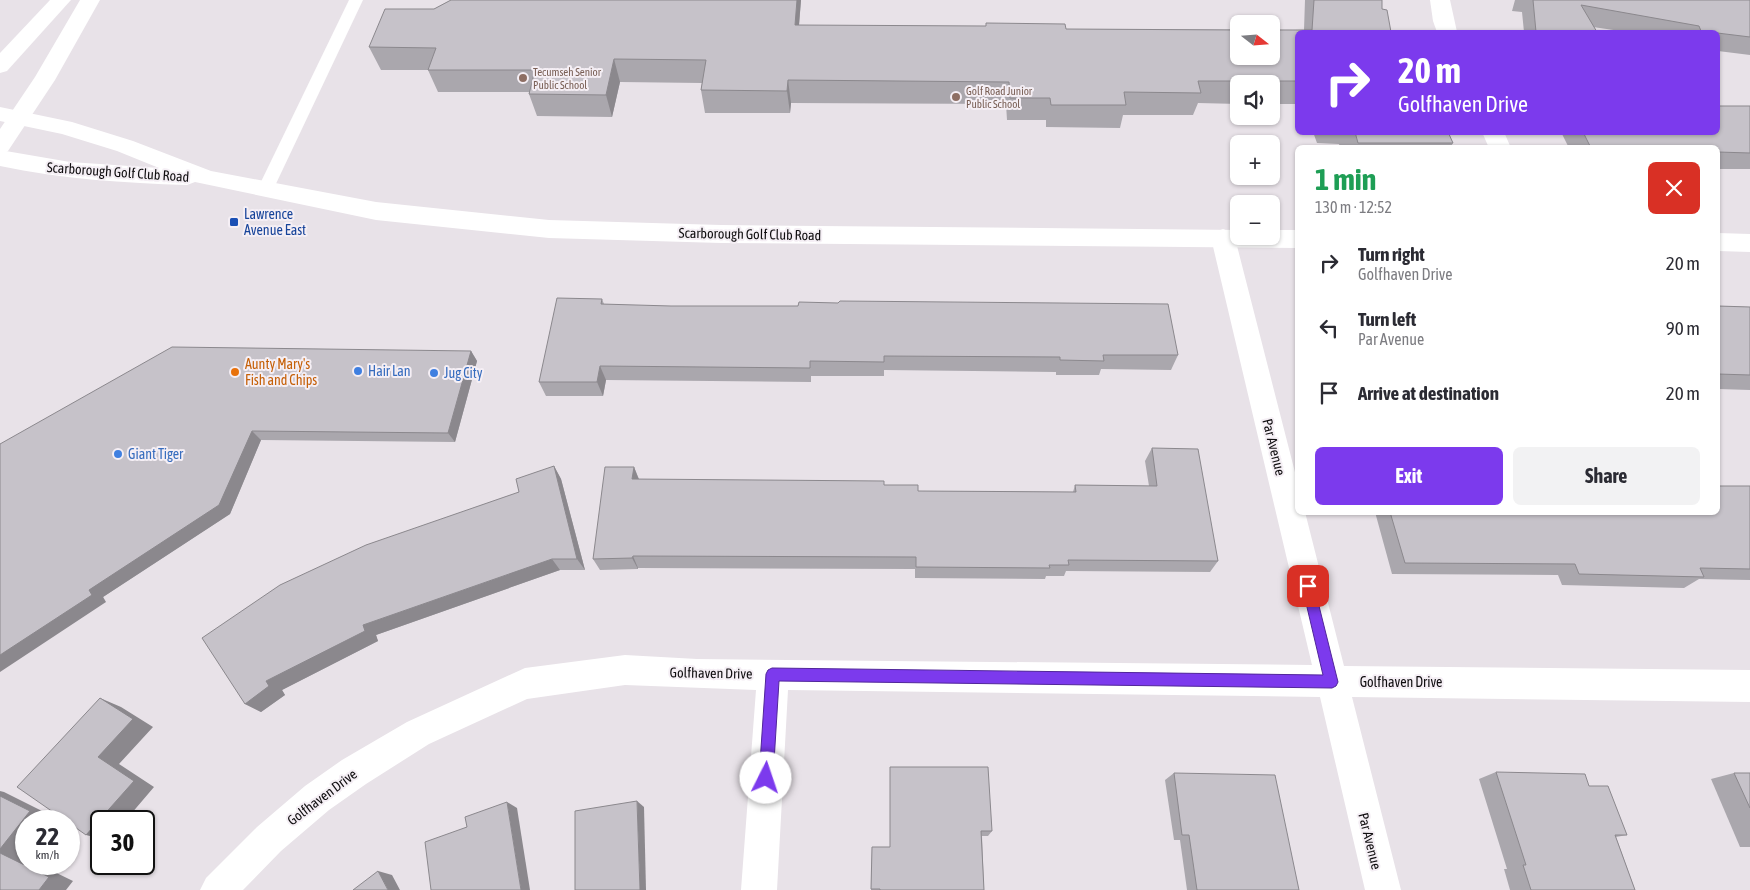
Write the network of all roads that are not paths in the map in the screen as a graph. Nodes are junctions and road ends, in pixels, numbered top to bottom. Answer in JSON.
{"nodes":[{"id":1,"x":60,"y":0,"type":"edge"},
{"id":2,"x":90,"y":0,"type":"edge"},
{"id":3,"x":356,"y":0,"type":"edge"},
{"id":4,"x":1440,"y":0,"type":"edge"},
{"id":5,"x":1446,"y":30,"type":"edge"},
{"id":6,"x":0,"y":66,"type":"edge"},
{"id":7,"x":10,"y":116,"type":"edge"},
{"id":8,"x":0,"y":146,"type":"edge"},
{"id":9,"x":0,"y":158,"type":"edge"},
{"id":10,"x":207,"y":178,"type":"junction"},
{"id":11,"x":265,"y":190,"type":"junction"},
{"id":12,"x":1223,"y":238,"type":"junction"},
{"id":13,"x":1295,"y":238,"type":"edge"},
{"id":14,"x":1720,"y":242,"type":"edge"},
{"id":15,"x":1750,"y":243,"type":"edge"},
{"id":16,"x":772,"y":674,"type":"junction"},
{"id":17,"x":1332,"y":682,"type":"junction"},
{"id":18,"x":1750,"y":686,"type":"edge"},
{"id":19,"x":218,"y":890,"type":"edge"},
{"id":20,"x":759,"y":890,"type":"edge"},
{"id":21,"x":1382,"y":890,"type":"edge"}],
"edges":[{"from":1,"to":6,"type":"street"},
{"from":2,"to":7,"type":"street"},
{"from":3,"to":11,"type":"lane"},
{"from":4,"to":5,"type":"street"},
{"from":7,"to":8,"type":"street"},
{"from":7,"to":10,"type":"street","name":"Scarborough Golf Club Road"},
{"from":9,"to":10,"type":"street","name":"Scarborough Golf Club Road"},
{"from":10,"to":11,"type":"street","name":"Scarborough Golf Club Road"},
{"from":11,"to":12,"type":"street","name":"Scarborough Golf Club Road"},
{"from":12,"to":13,"type":"street","name":"Scarborough Golf Club Road"},
{"from":12,"to":17,"type":"street","name":"Par Avenue"},
{"from":14,"to":15,"type":"street"},
{"from":16,"to":17,"type":"street","name":"Golfhaven Drive"},
{"from":16,"to":19,"type":"street","name":"Golfhaven Drive"},
{"from":16,"to":20,"type":"street"},
{"from":17,"to":18,"type":"street","name":"Golfhaven Drive"},
{"from":17,"to":21,"type":"street","name":"Par Avenue"}]}
